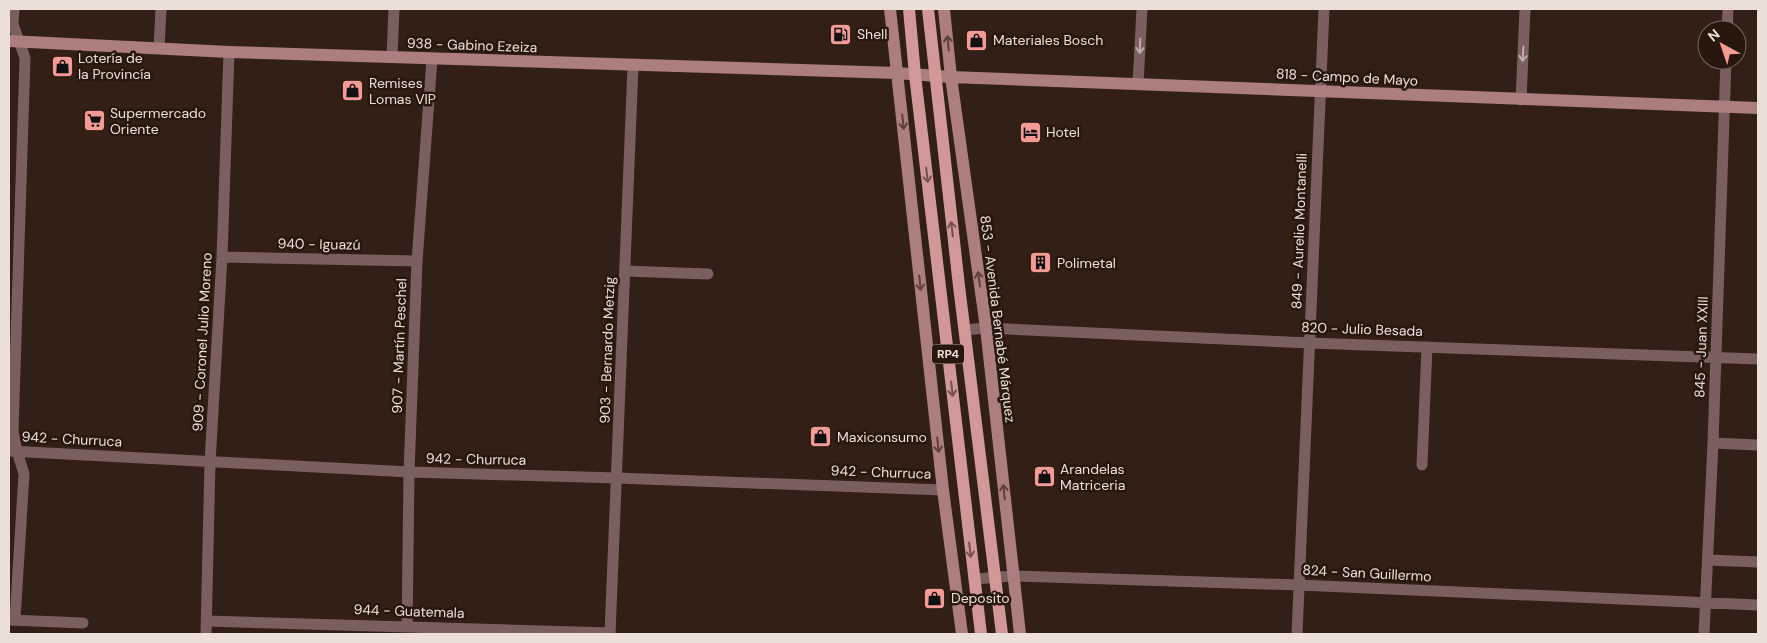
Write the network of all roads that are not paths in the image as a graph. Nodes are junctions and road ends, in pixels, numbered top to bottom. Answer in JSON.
{"nodes":[{"id":1,"x":14,"y":9,"type":"edge"},
{"id":2,"x":161,"y":9,"type":"edge"},
{"id":3,"x":394,"y":9,"type":"edge"},
{"id":4,"x":890,"y":9,"type":"edge"},
{"id":5,"x":909,"y":9,"type":"edge"},
{"id":6,"x":928,"y":9,"type":"edge"},
{"id":7,"x":944,"y":9,"type":"edge"},
{"id":8,"x":1142,"y":9,"type":"edge"},
{"id":9,"x":1324,"y":9,"type":"edge"},
{"id":10,"x":1525,"y":9,"type":"edge"},
{"id":11,"x":14,"y":41,"type":"edge"},
{"id":12,"x":159,"y":48,"type":"junction"},
{"id":13,"x":228,"y":52,"type":"junction"},
{"id":14,"x":392,"y":57,"type":"junction"},
{"id":15,"x":432,"y":59,"type":"junction"},
{"id":16,"x":633,"y":66,"type":"junction"},
{"id":17,"x":1726,"y":70,"type":"edge"},
{"id":18,"x":897,"y":73,"type":"junction"},
{"id":19,"x":915,"y":74,"type":"junction"},
{"id":20,"x":934,"y":76,"type":"junction"},
{"id":21,"x":951,"y":77,"type":"junction"},
{"id":22,"x":1138,"y":84,"type":"junction"},
{"id":23,"x":1320,"y":91,"type":"junction"},
{"id":24,"x":1521,"y":100,"type":"junction"},
{"id":25,"x":1724,"y":107,"type":"junction"},
{"id":26,"x":1758,"y":108,"type":"edge"},
{"id":27,"x":13,"y":247,"type":"edge"},
{"id":28,"x":222,"y":257,"type":"junction"},
{"id":29,"x":417,"y":261,"type":"junction"},
{"id":30,"x":625,"y":271,"type":"junction"},
{"id":31,"x":708,"y":274,"type":"dead end"},
{"id":32,"x":986,"y":328,"type":"junction"},
{"id":33,"x":964,"y":330,"type":"junction"},
{"id":34,"x":1310,"y":343,"type":"junction"},
{"id":35,"x":1428,"y":347,"type":"junction"},
{"id":36,"x":1715,"y":357,"type":"junction"},
{"id":37,"x":1758,"y":359,"type":"edge"},
{"id":38,"x":1713,"y":443,"type":"junction"},
{"id":39,"x":1758,"y":445,"type":"edge"},
{"id":40,"x":13,"y":451,"type":"edge"},
{"id":41,"x":210,"y":462,"type":"junction"},
{"id":42,"x":1422,"y":465,"type":"dead end"},
{"id":43,"x":410,"y":472,"type":"junction"},
{"id":44,"x":617,"y":478,"type":"junction"},
{"id":45,"x":943,"y":490,"type":"junction"},
{"id":46,"x":1708,"y":560,"type":"junction"},
{"id":47,"x":1758,"y":562,"type":"edge"},
{"id":48,"x":1013,"y":576,"type":"junction"},
{"id":49,"x":995,"y":577,"type":"junction"},
{"id":50,"x":974,"y":579,"type":"junction"},
{"id":51,"x":1299,"y":585,"type":"junction"},
{"id":52,"x":1706,"y":603,"type":"junction"},
{"id":53,"x":1758,"y":604,"type":"edge"},
{"id":54,"x":12,"y":620,"type":"edge"},
{"id":55,"x":207,"y":621,"type":"junction"},
{"id":56,"x":83,"y":623,"type":"dead end"},
{"id":57,"x":407,"y":630,"type":"edge"},
{"id":58,"x":206,"y":634,"type":"edge"},
{"id":59,"x":610,"y":634,"type":"edge"},
{"id":60,"x":962,"y":634,"type":"edge"},
{"id":61,"x":981,"y":634,"type":"edge"},
{"id":62,"x":1002,"y":634,"type":"edge"},
{"id":63,"x":1020,"y":634,"type":"edge"},
{"id":64,"x":1296,"y":634,"type":"edge"},
{"id":65,"x":1704,"y":634,"type":"edge"}],
"edges":[{"from":1,"to":11,"type":"street"},
{"from":2,"to":12,"type":"street"},
{"from":3,"to":14,"type":"street"},
{"from":4,"to":18,"type":"street"},
{"from":5,"to":19,"type":"main road","number":"RP4"},
{"from":6,"to":20,"type":"main road","number":"RP4"},
{"from":21,"to":7,"type":"street","name":"853 - Avenida Bernabé Márquez","one_way":true},
{"from":8,"to":22,"type":"street","one_way":true},
{"from":9,"to":23,"type":"street","name":"849 - Aurelio Montanelli"},
{"from":10,"to":24,"type":"street","one_way":true},
{"from":11,"to":12,"type":"street","name":"938 - Gabino Ezeiza"},
{"from":11,"to":27,"type":"street"},
{"from":12,"to":13,"type":"street","name":"938 - Gabino Ezeiza"},
{"from":13,"to":14,"type":"street","name":"938 - Gabino Ezeiza"},
{"from":13,"to":28,"type":"street","name":"909 - Coronel Julio Moreno"},
{"from":14,"to":15,"type":"street","name":"938 - Gabino Ezeiza"},
{"from":15,"to":16,"type":"street","name":"938 - Gabino Ezeiza"},
{"from":15,"to":29,"type":"street","name":"907 - Martín Peschel"},
{"from":16,"to":18,"type":"street","name":"938 - Gabino Ezeiza"},
{"from":16,"to":30,"type":"street","name":"903 - Bernardo Metzig"},
{"from":17,"to":25,"type":"street","name":"845 - Juan XXIII"},
{"from":18,"to":19,"type":"street","name":"938 - Gabino Ezeiza"},
{"from":18,"to":45,"type":"street","one_way":true},
{"from":19,"to":20,"type":"street","name":"938 - Gabino Ezeiza"},
{"from":19,"to":50,"type":"main road","number":"RP4","one_way":true},
{"from":20,"to":21,"type":"street","name":"818 - Campo de Mayo"},
{"from":33,"to":20,"type":"main road","number":"RP4","one_way":true},
{"from":21,"to":22,"type":"street","name":"818 - Campo de Mayo"},
{"from":32,"to":21,"type":"street","name":"853 - Avenida Bernabé Márquez","one_way":true},
{"from":22,"to":23,"type":"street","name":"818 - Campo de Mayo"},
{"from":23,"to":24,"type":"street","name":"818 - Campo de Mayo"},
{"from":23,"to":34,"type":"street","name":"849 - Aurelio Montanelli"},
{"from":24,"to":25,"type":"street","name":"818 - Campo de Mayo"},
{"from":25,"to":26,"type":"street","name":"818 - Campo de Mayo"},
{"from":25,"to":36,"type":"street","name":"845 - Juan XXIII"},
{"from":27,"to":40,"type":"street"},
{"from":28,"to":29,"type":"street","name":"940 - Iguazú"},
{"from":28,"to":41,"type":"street","name":"909 - Coronel Julio Moreno"},
{"from":29,"to":43,"type":"street","name":"907 - Martín Peschel"},
{"from":30,"to":31,"type":"street"},
{"from":30,"to":44,"type":"street","name":"903 - Bernardo Metzig"},
{"from":32,"to":33,"type":"street","name":"820 - Julio Besada"},
{"from":32,"to":34,"type":"street","name":"820 - Julio Besada"},
{"from":48,"to":32,"type":"street","name":"853 - Avenida Bernabé Márquez","one_way":true},
{"from":33,"to":49,"type":"main road","number":"RP4"},
{"from":34,"to":35,"type":"street","name":"820 - Julio Besada"},
{"from":34,"to":51,"type":"street","name":"849 - Aurelio Montanelli"},
{"from":35,"to":36,"type":"street","name":"820 - Julio Besada"},
{"from":35,"to":42,"type":"street"},
{"from":36,"to":37,"type":"street","name":"820 - Julio Besada"},
{"from":36,"to":38,"type":"street","name":"845 - Juan XXIII"},
{"from":38,"to":39,"type":"street"},
{"from":38,"to":46,"type":"street","name":"845 - Juan XXIII"},
{"from":40,"to":41,"type":"street","name":"942 - Churruca"},
{"from":40,"to":54,"type":"street"},
{"from":41,"to":43,"type":"street","name":"942 - Churruca"},
{"from":41,"to":55,"type":"street","name":"909 - Coronel Julio Moreno"},
{"from":43,"to":44,"type":"street","name":"942 - Churruca"},
{"from":43,"to":57,"type":"street","name":"907 - Martín Peschel"},
{"from":44,"to":45,"type":"street","name":"942 - Churruca"},
{"from":44,"to":59,"type":"street","name":"903 - Bernardo Metzig"},
{"from":45,"to":60,"type":"street"},
{"from":46,"to":47,"type":"street"},
{"from":46,"to":52,"type":"street","name":"845 - Juan XXIII"},
{"from":48,"to":49,"type":"street","name":"824 - San Guillermo"},
{"from":48,"to":51,"type":"street","name":"824 - San Guillermo"},
{"from":48,"to":63,"type":"street","name":"853 - Avenida Bernabé Márquez"},
{"from":49,"to":50,"type":"street","name":"824 - San Guillermo"},
{"from":49,"to":62,"type":"main road","number":"RP4"},
{"from":50,"to":61,"type":"main road","number":"RP4"},
{"from":51,"to":52,"type":"street","name":"824 - San Guillermo"},
{"from":51,"to":64,"type":"street","name":"849 - Aurelio Montanelli"},
{"from":52,"to":53,"type":"street","name":"824 - San Guillermo"},
{"from":52,"to":65,"type":"street","name":"845 - Juan XXIII"},
{"from":54,"to":56,"type":"street"},
{"from":55,"to":57,"type":"street","name":"944 - Guatemala"},
{"from":55,"to":58,"type":"street","name":"909 - Coronel Julio Moreno"},
{"from":57,"to":59,"type":"street","name":"944 - Guatemala"}]}
